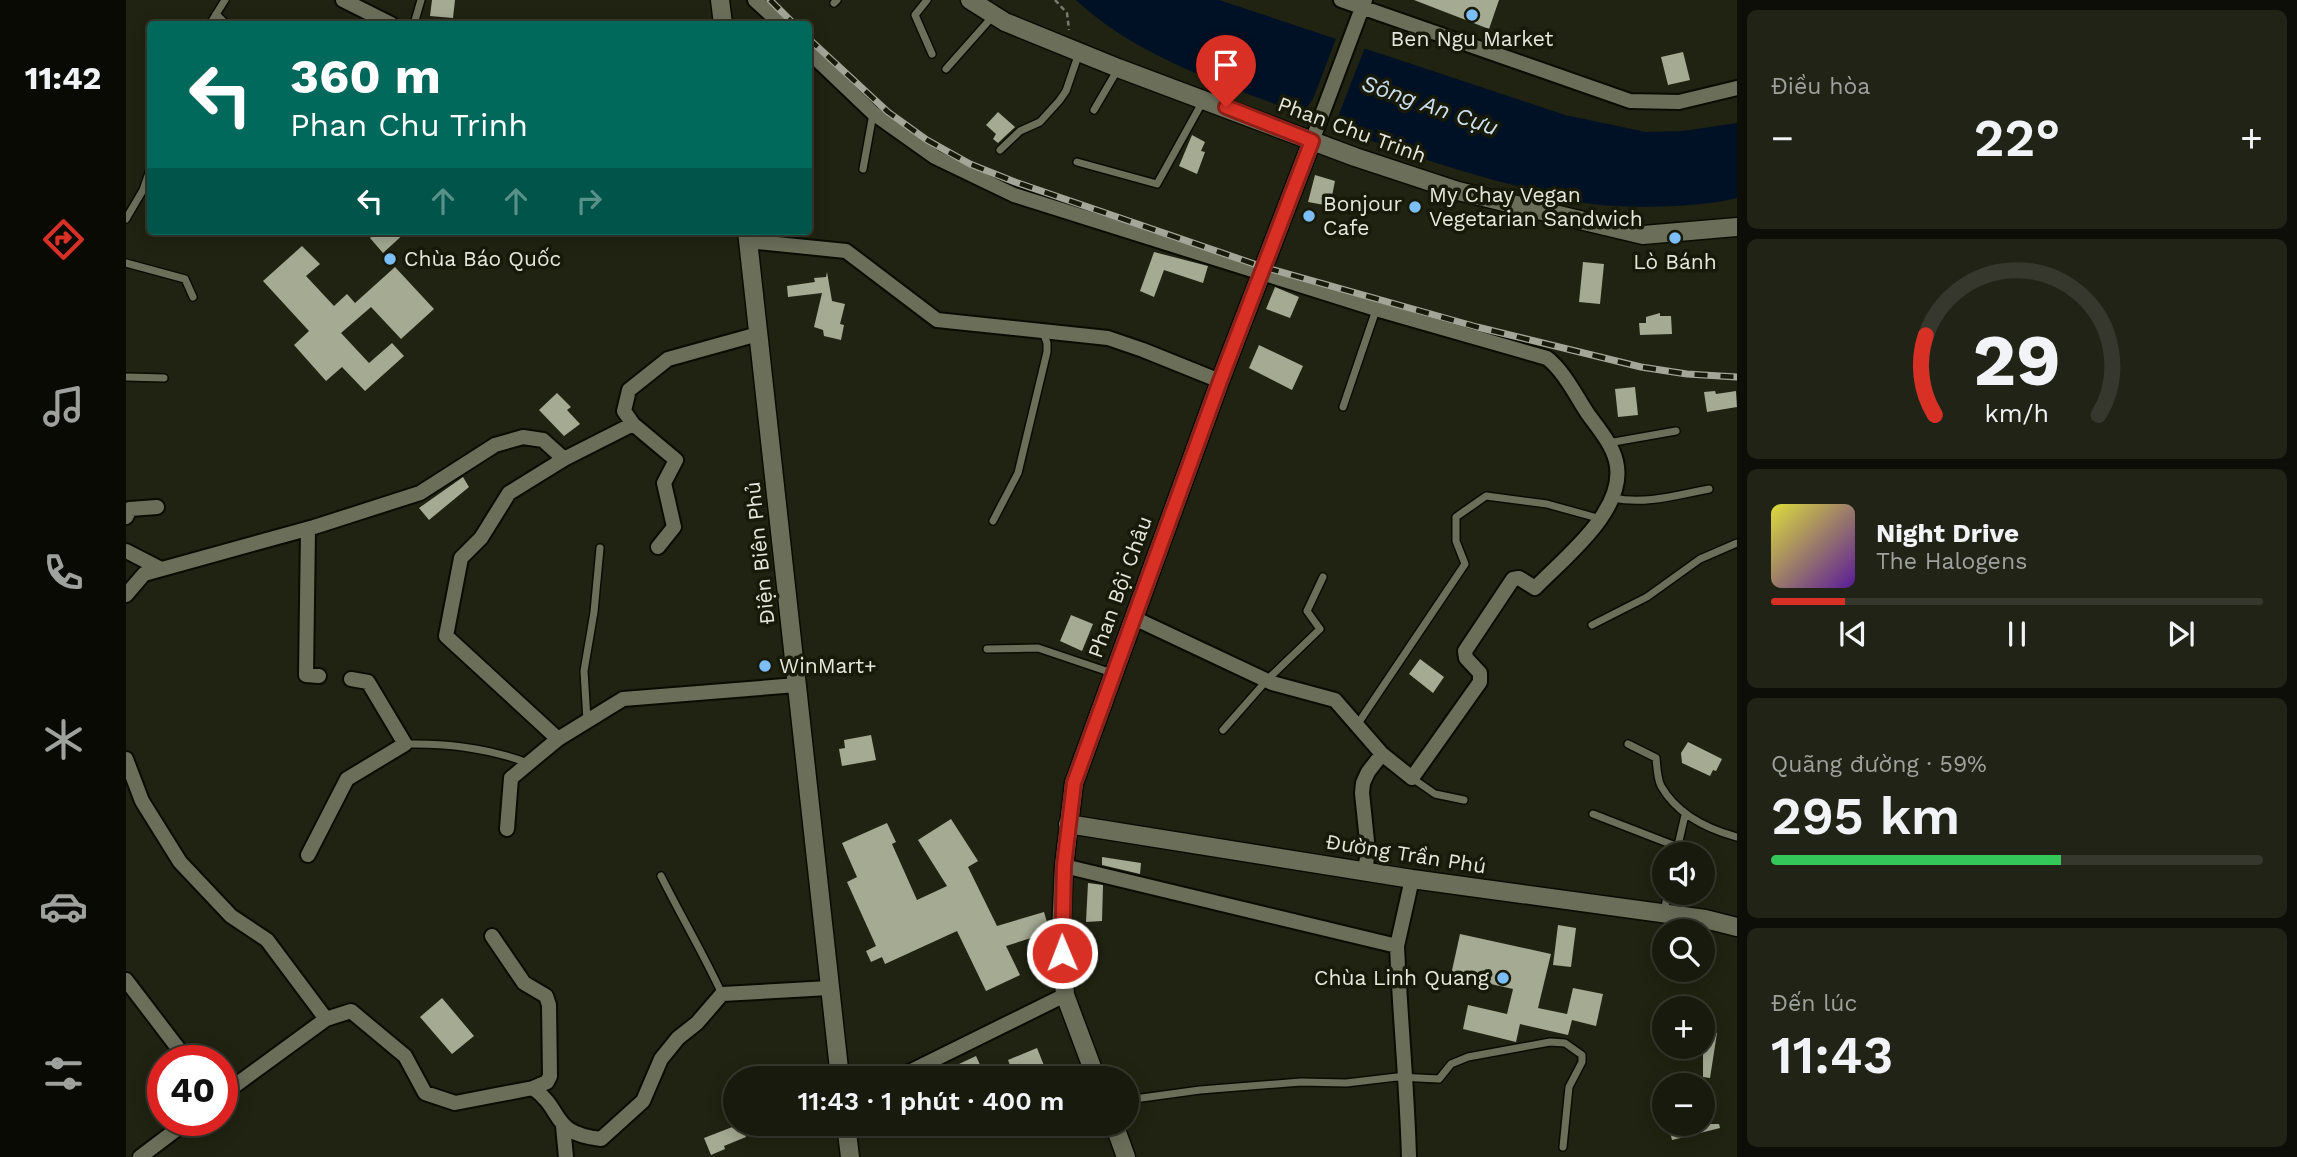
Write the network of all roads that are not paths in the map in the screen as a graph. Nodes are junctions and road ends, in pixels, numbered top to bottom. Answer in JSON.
{"nodes":[{"id":1,"x":225,"y":0,"type":"edge"},
{"id":2,"x":343,"y":0,"type":"edge"},
{"id":3,"x":421,"y":0,"type":"edge"},
{"id":4,"x":720,"y":0,"type":"edge"},
{"id":5,"x":755,"y":0,"type":"edge"},
{"id":6,"x":927,"y":0,"type":"edge"},
{"id":7,"x":970,"y":0,"type":"edge"},
{"id":8,"x":1341,"y":0,"type":"edge"},
{"id":9,"x":1364,"y":4,"type":"edge"},
{"id":10,"x":216,"y":14,"type":"junction"},
{"id":11,"x":994,"y":15,"type":"junction"},
{"id":12,"x":370,"y":20,"type":"edge"},
{"id":13,"x":212,"y":21,"type":"edge"},
{"id":14,"x":223,"y":21,"type":"edge"},
{"id":15,"x":415,"y":21,"type":"edge"},
{"id":16,"x":723,"y":21,"type":"edge"},
{"id":17,"x":778,"y":21,"type":"edge"},
{"id":18,"x":1075,"y":50,"type":"junction"},
{"id":19,"x":932,"y":54,"type":"dead end"},
{"id":20,"x":812,"y":55,"type":"edge"},
{"id":21,"x":1118,"y":68,"type":"junction"},
{"id":22,"x":946,"y":69,"type":"dead end"},
{"id":23,"x":1737,"y":88,"type":"edge"},
{"id":24,"x":1204,"y":99,"type":"junction"},
{"id":25,"x":1094,"y":110,"type":"dead end"},
{"id":26,"x":873,"y":113,"type":"junction"},
{"id":27,"x":1315,"y":134,"type":"junction"},
{"id":28,"x":1000,"y":150,"type":"dead end"},
{"id":29,"x":1077,"y":162,"type":"dead end"},
{"id":30,"x":863,"y":169,"type":"dead end"},
{"id":31,"x":147,"y":179,"type":"edge"},
{"id":32,"x":126,"y":219,"type":"edge"},
{"id":33,"x":1737,"y":227,"type":"edge"},
{"id":34,"x":747,"y":236,"type":"edge"},
{"id":35,"x":126,"y":263,"type":"edge"},
{"id":36,"x":1261,"y":272,"type":"junction"},
{"id":37,"x":193,"y":297,"type":"dead end"},
{"id":38,"x":1376,"y":309,"type":"junction"},
{"id":39,"x":1043,"y":331,"type":"junction"},
{"id":40,"x":758,"y":334,"type":"junction"},
{"id":41,"x":126,"y":377,"type":"edge"},
{"id":42,"x":164,"y":378,"type":"dead end"},
{"id":43,"x":1220,"y":381,"type":"junction"},
{"id":44,"x":1343,"y":407,"type":"dead end"},
{"id":45,"x":633,"y":425,"type":"junction"},
{"id":46,"x":1676,"y":431,"type":"dead end"},
{"id":47,"x":1608,"y":443,"type":"junction"},
{"id":48,"x":564,"y":459,"type":"junction"},
{"id":49,"x":1709,"y":489,"type":"dead end"},
{"id":50,"x":1612,"y":498,"type":"junction"},
{"id":51,"x":157,"y":507,"type":"dead end"},
{"id":52,"x":126,"y":517,"type":"edge"},
{"id":53,"x":1602,"y":519,"type":"junction"},
{"id":54,"x":993,"y":521,"type":"dead end"},
{"id":55,"x":308,"y":529,"type":"junction"},
{"id":56,"x":1737,"y":543,"type":"edge"},
{"id":57,"x":657,"y":547,"type":"dead end"},
{"id":58,"x":600,"y":548,"type":"dead end"},
{"id":59,"x":126,"y":551,"type":"edge"},
{"id":60,"x":161,"y":569,"type":"junction"},
{"id":61,"x":1324,"y":577,"type":"dead end"},
{"id":62,"x":126,"y":595,"type":"edge"},
{"id":63,"x":1134,"y":618,"type":"junction"},
{"id":64,"x":1592,"y":625,"type":"dead end"},
{"id":65,"x":987,"y":649,"type":"dead end"},
{"id":66,"x":1112,"y":674,"type":"junction"},
{"id":67,"x":319,"y":676,"type":"dead end"},
{"id":68,"x":351,"y":679,"type":"dead end"},
{"id":69,"x":1266,"y":680,"type":"junction"},
{"id":70,"x":797,"y":685,"type":"junction"},
{"id":71,"x":587,"y":721,"type":"junction"},
{"id":72,"x":1357,"y":725,"type":"junction"},
{"id":73,"x":1223,"y":730,"type":"dead end"},
{"id":74,"x":558,"y":739,"type":"junction"},
{"id":75,"x":405,"y":744,"type":"junction"},
{"id":76,"x":1628,"y":744,"type":"dead end"},
{"id":77,"x":1382,"y":754,"type":"junction"},
{"id":78,"x":126,"y":758,"type":"edge"},
{"id":79,"x":528,"y":764,"type":"junction"},
{"id":80,"x":1412,"y":778,"type":"junction"},
{"id":81,"x":1464,"y":800,"type":"dead end"},
{"id":82,"x":1593,"y":814,"type":"dead end"},
{"id":83,"x":1685,"y":815,"type":"junction"},
{"id":84,"x":1068,"y":824,"type":"junction"},
{"id":85,"x":507,"y":829,"type":"dead end"},
{"id":86,"x":1737,"y":837,"type":"edge"},
{"id":87,"x":1657,"y":842,"type":"edge"},
{"id":88,"x":1679,"y":842,"type":"edge"},
{"id":89,"x":309,"y":855,"type":"dead end"},
{"id":90,"x":1064,"y":866,"type":"junction"},
{"id":91,"x":1365,"y":871,"type":"junction"},
{"id":92,"x":661,"y":876,"type":"dead end"},
{"id":93,"x":1412,"y":879,"type":"junction"},
{"id":94,"x":1666,"y":905,"type":"edge"},
{"id":95,"x":1664,"y":913,"type":"junction"},
{"id":96,"x":1737,"y":927,"type":"edge"},
{"id":97,"x":492,"y":936,"type":"dead end"},
{"id":98,"x":1397,"y":946,"type":"junction"},
{"id":99,"x":126,"y":980,"type":"edge"},
{"id":100,"x":830,"y":988,"type":"junction"},
{"id":101,"x":722,"y":994,"type":"junction"},
{"id":102,"x":1065,"y":995,"type":"junction"},
{"id":103,"x":326,"y":1019,"type":"junction"},
{"id":104,"x":176,"y":1045,"type":"edge"},
{"id":105,"x":839,"y":1066,"type":"edge"},
{"id":106,"x":921,"y":1066,"type":"edge"},
{"id":107,"x":1092,"y":1066,"type":"edge"},
{"id":108,"x":1407,"y":1077,"type":"junction"},
{"id":109,"x":238,"y":1083,"type":"edge"},
{"id":110,"x":533,"y":1088,"type":"junction"},
{"id":111,"x":1139,"y":1098,"type":"edge"},
{"id":112,"x":563,"y":1126,"type":"junction"},
{"id":113,"x":168,"y":1136,"type":"edge"},
{"id":114,"x":847,"y":1136,"type":"edge"},
{"id":115,"x":1118,"y":1136,"type":"edge"},
{"id":116,"x":1563,"y":1147,"type":"dead end"},
{"id":117,"x":140,"y":1157,"type":"edge"},
{"id":118,"x":566,"y":1157,"type":"edge"},
{"id":119,"x":850,"y":1157,"type":"edge"},
{"id":120,"x":1126,"y":1157,"type":"edge"},
{"id":121,"x":1409,"y":1157,"type":"edge"}],
"edges":[{"from":1,"to":10,"type":"lane"},
{"from":2,"to":12,"type":"street"},
{"from":3,"to":15,"type":"lane"},
{"from":4,"to":16,"type":"street"},
{"from":5,"to":17,"type":"street"},
{"from":6,"to":19,"type":"lane"},
{"from":7,"to":11,"type":"street","name":"Phan Chu Trinh"},
{"from":8,"to":9,"type":"street"},
{"from":9,"to":23,"type":"street"},
{"from":9,"to":27,"type":"street"},
{"from":10,"to":13,"type":"lane"},
{"from":10,"to":14,"type":"lane"},
{"from":11,"to":18,"type":"street","name":"Phan Chu Trinh"},
{"from":11,"to":22,"type":"lane"},
{"from":18,"to":21,"type":"street","name":"Phan Chu Trinh"},
{"from":18,"to":28,"type":"lane"},
{"from":20,"to":26,"type":"street"},
{"from":21,"to":24,"type":"street","name":"Phan Chu Trinh"},
{"from":21,"to":25,"type":"lane"},
{"from":24,"to":27,"type":"street","name":"Phan Chu Trinh"},
{"from":24,"to":29,"type":"lane"},
{"from":26,"to":30,"type":"lane"},
{"from":26,"to":36,"type":"street"},
{"from":27,"to":33,"type":"street","name":"Phan Chu Trinh"},
{"from":27,"to":36,"type":"street","name":"Phan Bội Châu"},
{"from":31,"to":32,"type":"lane"},
{"from":34,"to":39,"type":"street"},
{"from":34,"to":40,"type":"street","name":"Điện Biên Phủ"},
{"from":35,"to":37,"type":"lane"},
{"from":36,"to":38,"type":"street"},
{"from":36,"to":43,"type":"street","name":"Phan Bội Châu"},
{"from":38,"to":44,"type":"lane"},
{"from":38,"to":47,"type":"street"},
{"from":39,"to":43,"type":"street"},
{"from":39,"to":54,"type":"lane"},
{"from":40,"to":45,"type":"street"},
{"from":40,"to":70,"type":"street","name":"Điện Biên Phủ"},
{"from":41,"to":42,"type":"lane"},
{"from":43,"to":63,"type":"street","name":"Phan Bội Châu"},
{"from":45,"to":48,"type":"street"},
{"from":45,"to":57,"type":"street"},
{"from":46,"to":47,"type":"lane"},
{"from":47,"to":50,"type":"street"},
{"from":48,"to":55,"type":"street"},
{"from":48,"to":74,"type":"street"},
{"from":49,"to":50,"type":"lane"},
{"from":50,"to":53,"type":"street"},
{"from":51,"to":52,"type":"street"},
{"from":53,"to":72,"type":"lane"},
{"from":53,"to":80,"type":"street"},
{"from":55,"to":60,"type":"street"},
{"from":55,"to":67,"type":"street"},
{"from":56,"to":64,"type":"lane"},
{"from":58,"to":71,"type":"lane"},
{"from":59,"to":60,"type":"street"},
{"from":60,"to":62,"type":"street"},
{"from":61,"to":69,"type":"lane"},
{"from":63,"to":66,"type":"street","name":"Phan Bội Châu"},
{"from":63,"to":69,"type":"street"},
{"from":65,"to":66,"type":"lane"},
{"from":66,"to":84,"type":"street","name":"Phan Bội Châu"},
{"from":68,"to":75,"type":"street"},
{"from":69,"to":72,"type":"street"},
{"from":69,"to":73,"type":"lane"},
{"from":70,"to":71,"type":"street"},
{"from":70,"to":100,"type":"street","name":"Điện Biên Phủ"},
{"from":71,"to":74,"type":"street"},
{"from":72,"to":77,"type":"street"},
{"from":74,"to":79,"type":"street"},
{"from":75,"to":79,"type":"lane"},
{"from":75,"to":89,"type":"street"},
{"from":76,"to":83,"type":"lane"},
{"from":77,"to":80,"type":"street"},
{"from":77,"to":91,"type":"street"},
{"from":78,"to":103,"type":"street"},
{"from":79,"to":85,"type":"street"},
{"from":80,"to":81,"type":"lane"},
{"from":82,"to":87,"type":"lane"},
{"from":83,"to":86,"type":"lane"},
{"from":83,"to":88,"type":"lane"},
{"from":84,"to":90,"type":"street","name":"Phan Bội Châu"},
{"from":84,"to":91,"type":"street","name":"Đường Trần Phú"},
{"from":90,"to":98,"type":"street"},
{"from":90,"to":102,"type":"street","name":"Phan Bội Châu"},
{"from":91,"to":93,"type":"street","name":"Đường Trần Phú"},
{"from":92,"to":101,"type":"lane"},
{"from":93,"to":95,"type":"street","name":"Đường Trần Phú"},
{"from":93,"to":98,"type":"street"},
{"from":94,"to":95,"type":"lane"},
{"from":95,"to":96,"type":"street","name":"Đường Trần Phú"},
{"from":97,"to":110,"type":"street"},
{"from":98,"to":108,"type":"street"},
{"from":99,"to":104,"type":"street"},
{"from":100,"to":101,"type":"street"},
{"from":100,"to":105,"type":"street","name":"Điện Biên Phủ"},
{"from":101,"to":112,"type":"street"},
{"from":102,"to":106,"type":"street"},
{"from":102,"to":107,"type":"street","name":"Phan Bội Châu"},
{"from":103,"to":109,"type":"street"},
{"from":103,"to":110,"type":"street"},
{"from":108,"to":111,"type":"lane"},
{"from":108,"to":116,"type":"lane"},
{"from":108,"to":121,"type":"street"},
{"from":110,"to":112,"type":"street"},
{"from":112,"to":118,"type":"street"},
{"from":113,"to":117,"type":"street"},
{"from":114,"to":119,"type":"street"},
{"from":115,"to":120,"type":"street"}]}
